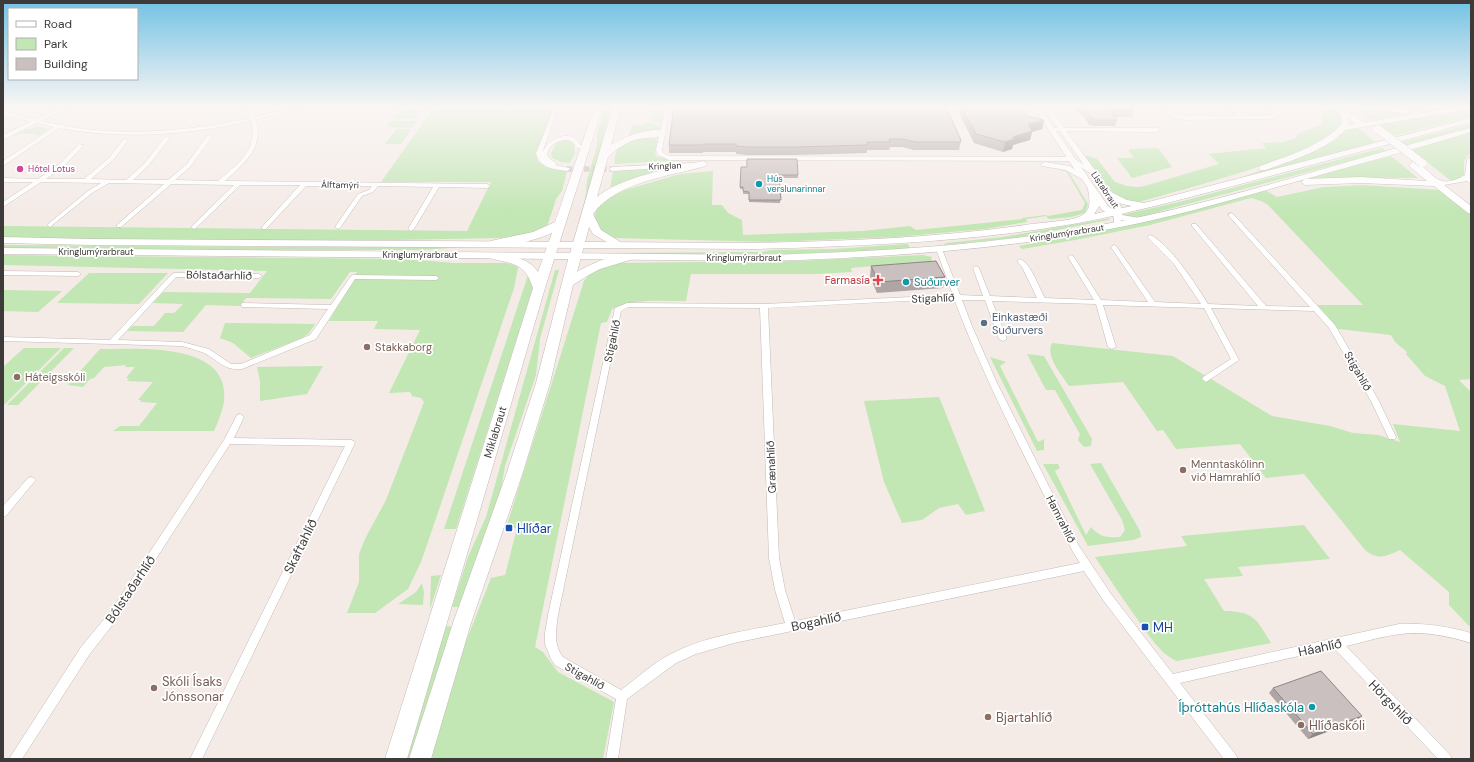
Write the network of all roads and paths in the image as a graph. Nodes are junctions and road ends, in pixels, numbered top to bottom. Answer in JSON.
{"nodes":[{"id":1,"x":124,"y":141,"type":"dead end"},
{"id":2,"x":36,"y":142,"type":"edge"},
{"id":3,"x":165,"y":142,"type":"edge"},
{"id":4,"x":205,"y":142,"type":"edge"},
{"id":5,"x":254,"y":142,"type":"edge"},
{"id":6,"x":543,"y":142,"type":"edge"},
{"id":7,"x":554,"y":142,"type":"edge"},
{"id":8,"x":576,"y":142,"type":"edge"},
{"id":9,"x":588,"y":142,"type":"edge"},
{"id":10,"x":607,"y":142,"type":"edge"},
{"id":11,"x":622,"y":142,"type":"edge"},
{"id":12,"x":660,"y":142,"type":"edge"},
{"id":13,"x":1062,"y":142,"type":"edge"},
{"id":14,"x":1068,"y":142,"type":"edge"},
{"id":15,"x":1324,"y":142,"type":"edge"},
{"id":16,"x":1387,"y":142,"type":"edge"},
{"id":17,"x":1389,"y":142,"type":"edge"},
{"id":18,"x":1430,"y":142,"type":"edge"},
{"id":19,"x":81,"y":145,"type":"dead end"},
{"id":20,"x":579,"y":147,"type":"joint"},
{"id":21,"x":602,"y":157,"type":"junction"},
{"id":22,"x":722,"y":159,"type":"junction"},
{"id":23,"x":1076,"y":159,"type":"junction"},
{"id":24,"x":1471,"y":160,"type":"edge"},
{"id":25,"x":582,"y":162,"type":"junction"},
{"id":26,"x":3,"y":164,"type":"edge"},
{"id":27,"x":703,"y":164,"type":"junction"},
{"id":28,"x":1046,"y":164,"type":"junction"},
{"id":29,"x":1418,"y":164,"type":"junction"},
{"id":30,"x":1470,"y":179,"type":"edge"},
{"id":31,"x":3,"y":180,"type":"edge"},
{"id":32,"x":38,"y":181,"type":"junction"},
{"id":33,"x":84,"y":182,"type":"junction"},
{"id":34,"x":107,"y":182,"type":"junction"},
{"id":35,"x":126,"y":182,"type":"junction"},
{"id":36,"x":169,"y":183,"type":"junction"},
{"id":37,"x":1437,"y":183,"type":"junction"},
{"id":38,"x":1447,"y":183,"type":"junction"},
{"id":39,"x":219,"y":184,"type":"junction"},
{"id":40,"x":238,"y":184,"type":"junction"},
{"id":41,"x":304,"y":184,"type":"junction"},
{"id":42,"x":376,"y":185,"type":"junction"},
{"id":43,"x":1089,"y":185,"type":"junction"},
{"id":44,"x":437,"y":186,"type":"junction"},
{"id":45,"x":487,"y":186,"type":"dead end"},
{"id":46,"x":1271,"y":186,"type":"junction"},
{"id":47,"x":1207,"y":188,"type":"junction"},
{"id":48,"x":1109,"y":194,"type":"junction"},
{"id":49,"x":1471,"y":201,"type":"edge"},
{"id":50,"x":1157,"y":203,"type":"junction"},
{"id":51,"x":3,"y":205,"type":"edge"},
{"id":52,"x":1471,"y":211,"type":"edge"},
{"id":53,"x":588,"y":213,"type":"junction"},
{"id":54,"x":1231,"y":215,"type":"dead end"},
{"id":55,"x":1116,"y":216,"type":"junction"},
{"id":56,"x":1082,"y":219,"type":"junction"},
{"id":57,"x":561,"y":224,"type":"junction"},
{"id":58,"x":50,"y":225,"type":"dead end"},
{"id":59,"x":119,"y":226,"type":"dead end"},
{"id":60,"x":1194,"y":226,"type":"dead end"},
{"id":61,"x":194,"y":227,"type":"dead end"},
{"id":62,"x":338,"y":227,"type":"dead end"},
{"id":63,"x":264,"y":228,"type":"dead end"},
{"id":64,"x":411,"y":229,"type":"dead end"},
{"id":65,"x":975,"y":234,"type":"junction"},
{"id":66,"x":1150,"y":237,"type":"dead end"},
{"id":67,"x":3,"y":240,"type":"edge"},
{"id":68,"x":495,"y":243,"type":"junction"},
{"id":69,"x":554,"y":244,"type":"junction"},
{"id":70,"x":579,"y":244,"type":"junction"},
{"id":71,"x":619,"y":245,"type":"junction"},
{"id":72,"x":1114,"y":247,"type":"dead end"},
{"id":73,"x":939,"y":250,"type":"junction"},
{"id":74,"x":3,"y":251,"type":"edge"},
{"id":75,"x":493,"y":256,"type":"junction"},
{"id":76,"x":550,"y":256,"type":"junction"},
{"id":77,"x":575,"y":257,"type":"junction"},
{"id":78,"x":1071,"y":257,"type":"dead end"},
{"id":79,"x":626,"y":258,"type":"junction"},
{"id":80,"x":1020,"y":261,"type":"dead end"},
{"id":81,"x":976,"y":268,"type":"dead end"},
{"id":82,"x":3,"y":273,"type":"edge"},
{"id":83,"x":78,"y":274,"type":"dead end"},
{"id":84,"x":259,"y":276,"type":"dead end"},
{"id":85,"x":436,"y":278,"type":"dead end"},
{"id":86,"x":569,"y":283,"type":"junction"},
{"id":87,"x":539,"y":288,"type":"junction"},
{"id":88,"x":957,"y":297,"type":"junction"},
{"id":89,"x":987,"y":298,"type":"junction"},
{"id":90,"x":1042,"y":300,"type":"junction"},
{"id":91,"x":1099,"y":302,"type":"junction"},
{"id":92,"x":1153,"y":304,"type":"junction"},
{"id":93,"x":245,"y":305,"type":"dead end"},
{"id":94,"x":764,"y":306,"type":"junction"},
{"id":95,"x":1208,"y":306,"type":"junction"},
{"id":96,"x":333,"y":307,"type":"junction"},
{"id":97,"x":1264,"y":308,"type":"junction"},
{"id":98,"x":1317,"y":308,"type":"junction"},
{"id":99,"x":3,"y":339,"type":"edge"},
{"id":100,"x":1003,"y":339,"type":"dead end"},
{"id":101,"x":112,"y":342,"type":"junction"},
{"id":102,"x":1112,"y":348,"type":"dead end"},
{"id":103,"x":1206,"y":378,"type":"dead end"},
{"id":104,"x":240,"y":417,"type":"dead end"},
{"id":105,"x":1392,"y":437,"type":"dead end"},
{"id":106,"x":228,"y":441,"type":"junction"},
{"id":107,"x":31,"y":480,"type":"dead end"},
{"id":108,"x":3,"y":513,"type":"edge"},
{"id":109,"x":1086,"y":566,"type":"junction"},
{"id":110,"x":791,"y":626,"type":"junction"},
{"id":111,"x":1471,"y":638,"type":"edge"},
{"id":112,"x":1337,"y":644,"type":"junction"},
{"id":113,"x":1170,"y":680,"type":"junction"},
{"id":114,"x":622,"y":696,"type":"junction"},
{"id":115,"x":413,"y":702,"type":"junction"},
{"id":116,"x":15,"y":759,"type":"edge"},
{"id":117,"x":196,"y":759,"type":"edge"},
{"id":118,"x":388,"y":759,"type":"edge"},
{"id":119,"x":396,"y":759,"type":"edge"},
{"id":120,"x":420,"y":759,"type":"edge"},
{"id":121,"x":612,"y":759,"type":"edge"},
{"id":122,"x":1232,"y":759,"type":"edge"},
{"id":123,"x":1446,"y":759,"type":"edge"}],
"edges":[{"from":1,"to":33,"type":"street"},
{"from":2,"to":26,"type":"street"},
{"from":3,"to":35,"type":"street"},
{"from":4,"to":36,"type":"street"},
{"from":5,"to":39,"type":"street"},
{"from":6,"to":7,"type":"street"},
{"from":8,"to":20,"type":"street"},
{"from":9,"to":25,"type":"highway","name":"Miklabraut"},
{"from":10,"to":21,"type":"highway"},
{"from":11,"to":21,"type":"highway"},
{"from":12,"to":22,"type":"street","name":"Kringlan"},
{"from":13,"to":23,"type":"street","name":"Listabraut"},
{"from":14,"to":23,"type":"street","name":"Listabraut"},
{"from":15,"to":47,"type":"main road"},
{"from":16,"to":47,"type":"main road","name":"Kringlumýrarbraut"},
{"from":17,"to":29,"type":"main road","bridge":true},
{"from":18,"to":46,"type":"main road","name":"Kringlumýrarbraut"},
{"from":19,"to":32,"type":"street"},
{"from":20,"to":25,"type":"highway"},
{"from":21,"to":53,"type":"highway"},
{"from":22,"to":23,"type":"street","name":"Kringlan"},
{"from":22,"to":27,"type":"street","name":"Kringlan"},
{"from":23,"to":28,"type":"street","name":"Kringlan"},
{"from":23,"to":43,"type":"street","name":"Listabraut"},
{"from":23,"to":48,"type":"street","name":"Listabraut"},
{"from":24,"to":30,"type":"main road"},
{"from":25,"to":57,"type":"highway","name":"Miklabraut"},
{"from":27,"to":28,"type":"street","name":"Kringlan"},
{"from":27,"to":53,"type":"highway"},
{"from":28,"to":43,"type":"street"},
{"from":29,"to":37,"type":"main road"},
{"from":29,"to":38,"type":"main road"},
{"from":30,"to":38,"type":"main road"},
{"from":31,"to":32,"type":"street","name":"Álftamýri"},
{"from":32,"to":33,"type":"street","name":"Álftamýri"},
{"from":32,"to":51,"type":"street"},
{"from":33,"to":34,"type":"street","name":"Álftamýri"},
{"from":34,"to":35,"type":"street","name":"Álftamýri"},
{"from":34,"to":58,"type":"street"},
{"from":35,"to":36,"type":"street","name":"Álftamýri"},
{"from":36,"to":39,"type":"street","name":"Álftamýri"},
{"from":36,"to":59,"type":"street"},
{"from":37,"to":38,"type":"main road"},
{"from":37,"to":46,"type":"main road"},
{"from":37,"to":52,"type":"main road"},
{"from":38,"to":49,"type":"main road"},
{"from":39,"to":40,"type":"street","name":"Álftamýri"},
{"from":40,"to":41,"type":"street","name":"Álftamýri"},
{"from":40,"to":61,"type":"street"},
{"from":41,"to":42,"type":"street","name":"Álftamýri"},
{"from":41,"to":63,"type":"street"},
{"from":42,"to":44,"type":"street","name":"Álftamýri"},
{"from":42,"to":62,"type":"street","name":"Álftamýri"},
{"from":43,"to":55,"type":"street","name":"Listabraut"},
{"from":43,"to":56,"type":"main road"},
{"from":44,"to":45,"type":"street","name":"Álftamýri"},
{"from":44,"to":64,"type":"street"},
{"from":46,"to":55,"type":"main road","name":"Kringlumýrarbraut"},
{"from":47,"to":50,"type":"main road","name":"Kringlumýrarbraut"},
{"from":48,"to":50,"type":"main road"},
{"from":48,"to":55,"type":"street","name":"Listabraut"},
{"from":50,"to":55,"type":"main road","name":"Kringlumýrarbraut"},
{"from":53,"to":70,"type":"highway"},
{"from":53,"to":71,"type":"highway"},
{"from":54,"to":98,"type":"street","name":"Stigahlíð"},
{"from":55,"to":56,"type":"main road","name":"Kringlumýrarbraut"},
{"from":55,"to":73,"type":"main road","name":"Kringlumýrarbraut"},
{"from":56,"to":65,"type":"main road","name":"Kringlumýrarbraut"},
{"from":57,"to":68,"type":"highway"},
{"from":57,"to":69,"type":"highway","name":"Miklabraut"},
{"from":60,"to":97,"type":"street"},
{"from":65,"to":71,"type":"main road","name":"Kringlumýrarbraut"},
{"from":65,"to":73,"type":"main road"},
{"from":66,"to":95,"type":"street"},
{"from":67,"to":68,"type":"main road","name":"Kringlumýrarbraut"},
{"from":68,"to":69,"type":"main road","name":"Kringlumýrarbraut"},
{"from":69,"to":70,"type":"main road","name":"Kringlumýrarbraut"},
{"from":69,"to":76,"type":"highway","name":"Miklabraut"},
{"from":70,"to":71,"type":"main road","name":"Kringlumýrarbraut"},
{"from":70,"to":77,"type":"highway"},
{"from":72,"to":92,"type":"street"},
{"from":73,"to":79,"type":"main road","name":"Kringlumýrarbraut"},
{"from":73,"to":88,"type":"street","name":"Hamrahlíð"},
{"from":74,"to":75,"type":"main road","name":"Kringlumýrarbraut"},
{"from":75,"to":76,"type":"main road","name":"Kringlumýrarbraut"},
{"from":75,"to":87,"type":"highway"},
{"from":76,"to":77,"type":"main road","name":"Kringlumýrarbraut"},
{"from":76,"to":87,"type":"highway","name":"Miklabraut"},
{"from":77,"to":79,"type":"main road","name":"Kringlumýrarbraut"},
{"from":77,"to":86,"type":"highway"},
{"from":78,"to":91,"type":"street"},
{"from":79,"to":86,"type":"highway"},
{"from":80,"to":90,"type":"street"},
{"from":81,"to":89,"type":"street"},
{"from":82,"to":83,"type":"street"},
{"from":84,"to":101,"type":"street","name":"Bólstaðarhlíð"},
{"from":85,"to":96,"type":"street"},
{"from":86,"to":120,"type":"highway"},
{"from":87,"to":115,"type":"highway","name":"Miklabraut"},
{"from":88,"to":89,"type":"street","name":"Stigahlíð"},
{"from":88,"to":94,"type":"street","name":"Stigahlíð"},
{"from":88,"to":109,"type":"street","name":"Hamrahlíð"},
{"from":89,"to":90,"type":"street","name":"Stigahlíð"},
{"from":89,"to":100,"type":"street"},
{"from":90,"to":91,"type":"street","name":"Stigahlíð"},
{"from":91,"to":92,"type":"street","name":"Stigahlíð"},
{"from":91,"to":102,"type":"street"},
{"from":92,"to":95,"type":"street","name":"Stigahlíð"},
{"from":93,"to":96,"type":"street"},
{"from":94,"to":110,"type":"street","name":"Grænahlíð"},
{"from":94,"to":114,"type":"street","name":"Stigahlíð"},
{"from":95,"to":97,"type":"street","name":"Stigahlíð"},
{"from":95,"to":103,"type":"street"},
{"from":96,"to":101,"type":"street"},
{"from":97,"to":98,"type":"street","name":"Stigahlíð"},
{"from":98,"to":105,"type":"street","name":"Stigahlíð"},
{"from":99,"to":101,"type":"street"},
{"from":104,"to":106,"type":"street","name":"Bólstaðarhlíð"},
{"from":106,"to":116,"type":"street","name":"Bólstaðarhlíð"},
{"from":106,"to":117,"type":"street","name":"Skaftahlíð"},
{"from":107,"to":108,"type":"street"},
{"from":109,"to":110,"type":"street","name":"Bogahlíð"},
{"from":109,"to":113,"type":"street","name":"Hamrahlíð"},
{"from":110,"to":114,"type":"street","name":"Bogahlíð"},
{"from":111,"to":112,"type":"street","name":"Háahlíð"},
{"from":112,"to":113,"type":"street","name":"Háahlíð"},
{"from":112,"to":123,"type":"street","name":"Hörgshlíð"},
{"from":113,"to":122,"type":"street","name":"Hamrahlíð"},
{"from":114,"to":121,"type":"street"},
{"from":115,"to":118,"type":"street"},
{"from":115,"to":119,"type":"highway","name":"Miklabraut"}]}
